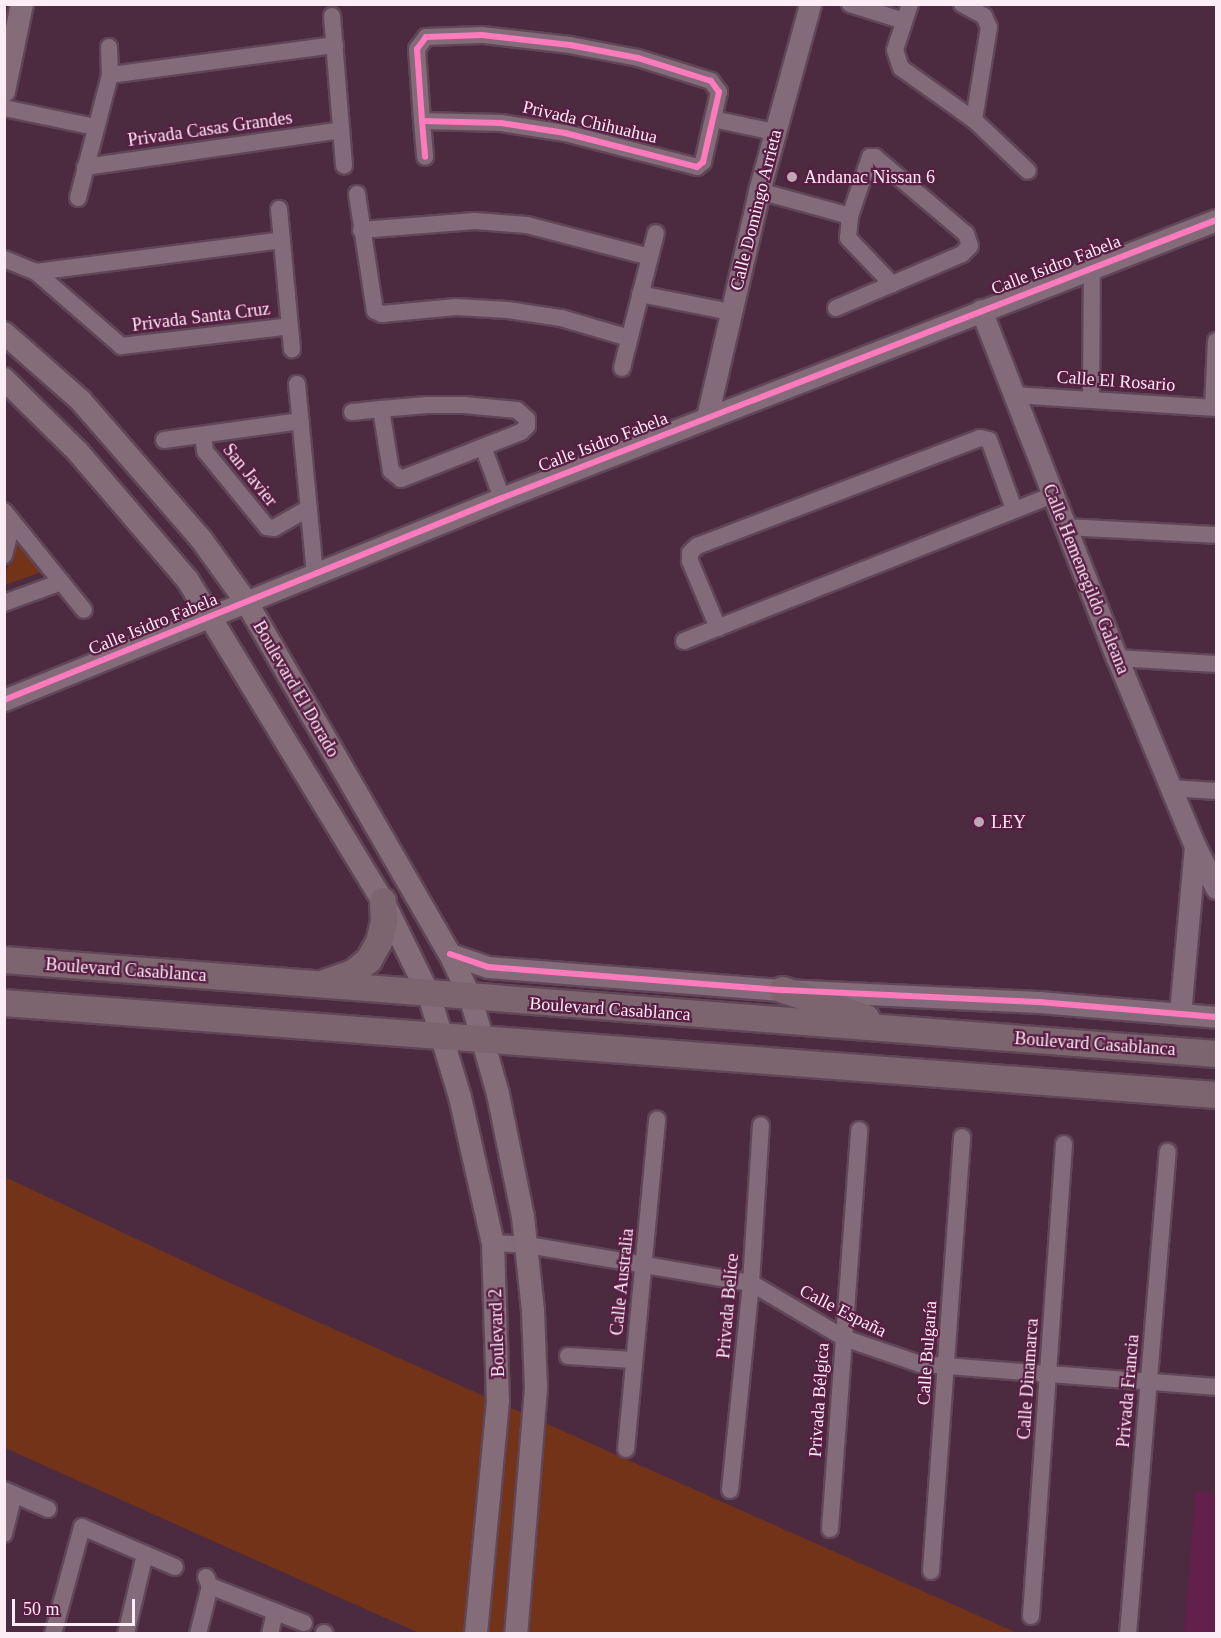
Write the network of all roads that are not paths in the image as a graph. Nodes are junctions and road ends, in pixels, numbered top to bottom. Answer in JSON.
{"nodes":[{"id":1,"x":22,"y":4,"type":"edge"},
{"id":2,"x":810,"y":4,"type":"edge"},
{"id":3,"x":850,"y":4,"type":"edge"},
{"id":4,"x":910,"y":4,"type":"edge"},
{"id":5,"x":962,"y":4,"type":"edge"},
{"id":6,"x":332,"y":16,"type":"dead end"},
{"id":7,"x":904,"y":21,"type":"junction"},
{"id":8,"x":335,"y":45,"type":"junction"},
{"id":9,"x":110,"y":47,"type":"dead end"},
{"id":10,"x":110,"y":75,"type":"junction"},
{"id":11,"x":4,"y":92,"type":"edge"},
{"id":12,"x":4,"y":108,"type":"edge"},
{"id":13,"x":713,"y":119,"type":"junction"},
{"id":14,"x":974,"y":120,"type":"junction"},
{"id":15,"x":422,"y":121,"type":"junction"},
{"id":16,"x":95,"y":127,"type":"junction"},
{"id":17,"x":341,"y":130,"type":"junction"},
{"id":18,"x":774,"y":132,"type":"junction"},
{"id":19,"x":424,"y":157,"type":"dead end"},
{"id":20,"x":344,"y":166,"type":"dead end"},
{"id":21,"x":84,"y":167,"type":"junction"},
{"id":22,"x":1028,"y":171,"type":"dead end"},
{"id":23,"x":759,"y":191,"type":"junction"},
{"id":24,"x":357,"y":194,"type":"dead end"},
{"id":25,"x":78,"y":198,"type":"dead end"},
{"id":26,"x":279,"y":209,"type":"dead end"},
{"id":27,"x":850,"y":216,"type":"junction"},
{"id":28,"x":1216,"y":220,"type":"edge"},
{"id":29,"x":361,"y":230,"type":"junction"},
{"id":30,"x":656,"y":233,"type":"dead end"},
{"id":31,"x":282,"y":240,"type":"junction"},
{"id":32,"x":650,"y":257,"type":"junction"},
{"id":33,"x":4,"y":259,"type":"edge"},
{"id":34,"x":1092,"y":267,"type":"junction"},
{"id":35,"x":36,"y":272,"type":"junction"},
{"id":36,"x":892,"y":284,"type":"junction"},
{"id":37,"x":640,"y":294,"type":"junction"},
{"id":38,"x":836,"y":308,"type":"dead end"},
{"id":39,"x":981,"y":310,"type":"junction"},
{"id":40,"x":731,"y":312,"type":"junction"},
{"id":41,"x":290,"y":326,"type":"junction"},
{"id":42,"x":4,"y":333,"type":"edge"},
{"id":43,"x":629,"y":338,"type":"junction"},
{"id":44,"x":1216,"y":341,"type":"edge"},
{"id":45,"x":292,"y":349,"type":"dead end"},
{"id":46,"x":622,"y":368,"type":"dead end"},
{"id":47,"x":4,"y":378,"type":"edge"},
{"id":48,"x":297,"y":384,"type":"dead end"},
{"id":49,"x":1014,"y":395,"type":"junction"},
{"id":50,"x":1091,"y":399,"type":"junction"},
{"id":51,"x":1215,"y":407,"type":"edge"},
{"id":52,"x":381,"y":409,"type":"junction"},
{"id":53,"x":352,"y":412,"type":"dead end"},
{"id":54,"x":707,"y":417,"type":"junction"},
{"id":55,"x":301,"y":421,"type":"junction"},
{"id":56,"x":203,"y":436,"type":"junction"},
{"id":57,"x":164,"y":440,"type":"dead end"},
{"id":58,"x":483,"y":447,"type":"junction"},
{"id":59,"x":1051,"y":496,"type":"junction"},
{"id":60,"x":502,"y":498,"type":"junction"},
{"id":61,"x":309,"y":508,"type":"junction"},
{"id":62,"x":1014,"y":508,"type":"junction"},
{"id":63,"x":9,"y":516,"type":"edge"},
{"id":64,"x":1064,"y":527,"type":"junction"},
{"id":65,"x":1216,"y":535,"type":"edge"},
{"id":66,"x":4,"y":555,"type":"edge"},
{"id":67,"x":315,"y":573,"type":"junction"},
{"id":68,"x":61,"y":582,"type":"junction"},
{"id":69,"x":4,"y":603,"type":"edge"},
{"id":70,"x":247,"y":603,"type":"junction"},
{"id":71,"x":84,"y":610,"type":"dead end"},
{"id":72,"x":212,"y":617,"type":"junction"},
{"id":73,"x":718,"y":628,"type":"junction"},
{"id":74,"x":684,"y":641,"type":"dead end"},
{"id":75,"x":1117,"y":658,"type":"junction"},
{"id":76,"x":1216,"y":664,"type":"edge"},
{"id":77,"x":4,"y":700,"type":"edge"},
{"id":78,"x":1172,"y":788,"type":"junction"},
{"id":79,"x":1216,"y":791,"type":"edge"},
{"id":80,"x":1195,"y":846,"type":"junction"},
{"id":81,"x":1216,"y":888,"type":"edge"},
{"id":82,"x":383,"y":901,"type":"junction"},
{"id":83,"x":450,"y":954,"type":"junction"},
{"id":84,"x":4,"y":960,"type":"edge"},
{"id":85,"x":313,"y":984,"type":"junction"},
{"id":86,"x":783,"y":990,"type":"junction"},
{"id":87,"x":429,"y":995,"type":"junction"},
{"id":88,"x":471,"y":999,"type":"junction"},
{"id":89,"x":4,"y":1003,"type":"edge"},
{"id":90,"x":1180,"y":1014,"type":"junction"},
{"id":91,"x":1216,"y":1017,"type":"edge"},
{"id":92,"x":901,"y":1029,"type":"junction"},
{"id":93,"x":441,"y":1037,"type":"junction"},
{"id":94,"x":484,"y":1041,"type":"junction"},
{"id":95,"x":1216,"y":1054,"type":"edge"},
{"id":96,"x":1216,"y":1095,"type":"edge"},
{"id":97,"x":657,"y":1119,"type":"dead end"},
{"id":98,"x":761,"y":1125,"type":"dead end"},
{"id":99,"x":859,"y":1130,"type":"dead end"},
{"id":100,"x":962,"y":1137,"type":"dead end"},
{"id":101,"x":1064,"y":1144,"type":"dead end"},
{"id":102,"x":1168,"y":1152,"type":"dead end"},
{"id":103,"x":493,"y":1243,"type":"junction"},
{"id":104,"x":528,"y":1245,"type":"junction"},
{"id":105,"x":643,"y":1264,"type":"junction"},
{"id":106,"x":751,"y":1283,"type":"junction"},
{"id":107,"x":844,"y":1338,"type":"junction"},
{"id":108,"x":568,"y":1356,"type":"dead end"},
{"id":109,"x":633,"y":1360,"type":"junction"},
{"id":110,"x":946,"y":1366,"type":"junction"},
{"id":111,"x":1048,"y":1374,"type":"junction"},
{"id":112,"x":1149,"y":1382,"type":"junction"},
{"id":113,"x":1216,"y":1387,"type":"edge"},
{"id":114,"x":626,"y":1449,"type":"dead end"},
{"id":115,"x":730,"y":1490,"type":"dead end"},
{"id":116,"x":9,"y":1492,"type":"edge"},
{"id":117,"x":48,"y":1509,"type":"dead end"},
{"id":118,"x":830,"y":1529,"type":"dead end"},
{"id":119,"x":4,"y":1534,"type":"edge"},
{"id":120,"x":145,"y":1554,"type":"junction"},
{"id":121,"x":175,"y":1567,"type":"dead end"},
{"id":122,"x":931,"y":1571,"type":"dead end"},
{"id":123,"x":275,"y":1612,"type":"junction"},
{"id":124,"x":1031,"y":1616,"type":"dead end"},
{"id":125,"x":304,"y":1623,"type":"dead end"},
{"id":126,"x":53,"y":1634,"type":"edge"},
{"id":127,"x":126,"y":1634,"type":"edge"},
{"id":128,"x":198,"y":1634,"type":"edge"},
{"id":129,"x":270,"y":1634,"type":"edge"},
{"id":130,"x":476,"y":1634,"type":"edge"},
{"id":131,"x":516,"y":1634,"type":"edge"},
{"id":132,"x":1128,"y":1634,"type":"edge"}],
"edges":[{"from":1,"to":11,"type":"main road"},
{"from":2,"to":18,"type":"street","name":"Calle Domingo Arrieta"},
{"from":3,"to":7,"type":"street"},
{"from":4,"to":7,"type":"street"},
{"from":5,"to":14,"type":"street"},
{"from":6,"to":8,"type":"street"},
{"from":7,"to":14,"type":"street"},
{"from":8,"to":10,"type":"street"},
{"from":8,"to":17,"type":"street"},
{"from":9,"to":10,"type":"street"},
{"from":10,"to":16,"type":"street"},
{"from":12,"to":16,"type":"street"},
{"from":13,"to":15,"type":"street","name":"Privada Chihuahua"},
{"from":13,"to":15,"type":"street","name":"Privada Chihuahua"},
{"from":13,"to":18,"type":"street"},
{"from":14,"to":22,"type":"street"},
{"from":15,"to":19,"type":"street","name":"Privada Chihuahua"},
{"from":16,"to":21,"type":"street"},
{"from":17,"to":20,"type":"street"},
{"from":17,"to":21,"type":"street","name":"Privada Casas Grandes"},
{"from":18,"to":23,"type":"street","name":"Calle Domingo Arrieta"},
{"from":21,"to":25,"type":"street"},
{"from":23,"to":27,"type":"street"},
{"from":23,"to":40,"type":"street","name":"Calle Domingo Arrieta"},
{"from":24,"to":29,"type":"street"},
{"from":26,"to":31,"type":"street","name":"Privada Santa Cruz"},
{"from":27,"to":36,"type":"street"},
{"from":27,"to":36,"type":"street"},
{"from":28,"to":34,"type":"street","name":"Calle Isidro Fabela"},
{"from":29,"to":32,"type":"street"},
{"from":29,"to":43,"type":"street"},
{"from":30,"to":32,"type":"street"},
{"from":31,"to":35,"type":"street","name":"Privada Santa Cruz"},
{"from":31,"to":41,"type":"street","name":"Privada Santa Cruz"},
{"from":32,"to":37,"type":"street"},
{"from":33,"to":35,"type":"street","name":"Privada Santa Cruz"},
{"from":34,"to":39,"type":"street","name":"Calle Isidro Fabela"},
{"from":34,"to":50,"type":"street"},
{"from":35,"to":41,"type":"street","name":"Privada Santa Cruz"},
{"from":36,"to":38,"type":"street"},
{"from":37,"to":40,"type":"street"},
{"from":37,"to":43,"type":"street"},
{"from":39,"to":49,"type":"street","name":"Calle Hemenegildo Galeana"},
{"from":39,"to":54,"type":"street","name":"Calle Isidro Fabela"},
{"from":40,"to":54,"type":"street","name":"Calle Domingo Arrieta"},
{"from":41,"to":45,"type":"street","name":"Privada Santa Cruz"},
{"from":42,"to":70,"type":"main road","name":"Boulevard El Dorado"},
{"from":43,"to":46,"type":"street"},
{"from":44,"to":51,"type":"street"},
{"from":47,"to":72,"type":"main road","name":"Boulevard El Dorado"},
{"from":48,"to":55,"type":"street","name":"San Javier"},
{"from":49,"to":50,"type":"street","name":"Calle El Rosario"},
{"from":49,"to":59,"type":"street","name":"Calle Hemenegildo Galeana"},
{"from":50,"to":51,"type":"street","name":"Calle El Rosario"},
{"from":52,"to":53,"type":"street"},
{"from":52,"to":58,"type":"street"},
{"from":52,"to":58,"type":"street"},
{"from":54,"to":60,"type":"street","name":"Calle Isidro Fabela"},
{"from":55,"to":56,"type":"street","name":"San Javier"},
{"from":55,"to":61,"type":"street","name":"San Javier"},
{"from":56,"to":57,"type":"street","name":"San Javier"},
{"from":56,"to":61,"type":"street","name":"San Javier"},
{"from":58,"to":60,"type":"street"},
{"from":59,"to":62,"type":"street"},
{"from":59,"to":64,"type":"street","name":"Calle Hemenegildo Galeana"},
{"from":60,"to":67,"type":"street","name":"Calle Isidro Fabela"},
{"from":61,"to":67,"type":"street","name":"San Javier"},
{"from":62,"to":73,"type":"street"},
{"from":62,"to":73,"type":"street"},
{"from":63,"to":66,"type":"street"},
{"from":63,"to":68,"type":"street"},
{"from":64,"to":65,"type":"street"},
{"from":64,"to":75,"type":"street","name":"Calle Hemenegildo Galeana"},
{"from":67,"to":70,"type":"street","name":"Calle Isidro Fabela"},
{"from":68,"to":69,"type":"street"},
{"from":68,"to":71,"type":"street"},
{"from":70,"to":72,"type":"street","name":"Calle Isidro Fabela"},
{"from":70,"to":83,"type":"main road","name":"Boulevard El Dorado"},
{"from":72,"to":77,"type":"street","name":"Calle Isidro Fabela"},
{"from":72,"to":82,"type":"main road","name":"Boulevard El Dorado"},
{"from":73,"to":74,"type":"street"},
{"from":75,"to":76,"type":"street"},
{"from":75,"to":78,"type":"street","name":"Calle Hemenegildo Galeana"},
{"from":78,"to":79,"type":"street"},
{"from":78,"to":80,"type":"street","name":"Calle Hemenegildo Galeana"},
{"from":80,"to":81,"type":"street","name":"Calle Hemenegildo Galeana"},
{"from":80,"to":90,"type":"street","name":"Calle Hemenegildo Galeana"},
{"from":82,"to":85,"type":"main road"},
{"from":82,"to":87,"type":"main road","name":"Boulevard El Dorado"},
{"from":83,"to":86,"type":"street"},
{"from":83,"to":88,"type":"main road","name":"Boulevard El Dorado"},
{"from":84,"to":85,"type":"main road","name":"Boulevard Casablanca"},
{"from":85,"to":87,"type":"main road","name":"Boulevard Casablanca"},
{"from":86,"to":90,"type":"street"},
{"from":86,"to":92,"type":"main road"},
{"from":87,"to":88,"type":"main road","name":"Boulevard Casablanca"},
{"from":87,"to":93,"type":"main road","name":"Boulevard El Dorado"},
{"from":88,"to":92,"type":"main road","name":"Boulevard Casablanca"},
{"from":88,"to":94,"type":"main road","name":"Boulevard El Dorado"},
{"from":89,"to":93,"type":"main road"},
{"from":90,"to":91,"type":"street"},
{"from":92,"to":95,"type":"main road","name":"Boulevard Casablanca"},
{"from":93,"to":94,"type":"main road"},
{"from":93,"to":103,"type":"main road","name":"Boulevard 2"},
{"from":94,"to":96,"type":"main road"},
{"from":94,"to":104,"type":"main road","name":"Boulevard 2"},
{"from":97,"to":105,"type":"street","name":"Calle Australia"},
{"from":98,"to":106,"type":"street","name":"Privada Belíce"},
{"from":99,"to":107,"type":"street","name":"Privada Bélgica"},
{"from":100,"to":110,"type":"street","name":"Calle Bulgaría"},
{"from":101,"to":111,"type":"street","name":"Calle Dinamarca"},
{"from":102,"to":112,"type":"street","name":"Privada Francia"},
{"from":103,"to":104,"type":"street","name":"Calle España"},
{"from":103,"to":130,"type":"main road","name":"Boulevard 2"},
{"from":104,"to":105,"type":"street","name":"Calle España"},
{"from":104,"to":131,"type":"main road","name":"Boulevard 2"},
{"from":105,"to":106,"type":"street","name":"Calle España"},
{"from":105,"to":109,"type":"street","name":"Calle Australia"},
{"from":106,"to":107,"type":"street","name":"Calle España"},
{"from":106,"to":115,"type":"street","name":"Privada Belíce"},
{"from":107,"to":110,"type":"street","name":"Calle España"},
{"from":107,"to":118,"type":"street","name":"Privada Bélgica"},
{"from":108,"to":109,"type":"street"},
{"from":109,"to":114,"type":"street","name":"Calle Australia"},
{"from":110,"to":111,"type":"street","name":"Calle España"},
{"from":110,"to":122,"type":"street","name":"Calle Bulgaría"},
{"from":111,"to":112,"type":"street","name":"Calle España"},
{"from":111,"to":124,"type":"street","name":"Calle Dinamarca"},
{"from":112,"to":113,"type":"street","name":"Calle España"},
{"from":112,"to":132,"type":"street","name":"Privada Francia"},
{"from":116,"to":117,"type":"street"},
{"from":116,"to":119,"type":"street"},
{"from":120,"to":121,"type":"street"},
{"from":120,"to":126,"type":"street"},
{"from":120,"to":127,"type":"street"},
{"from":123,"to":125,"type":"street"},
{"from":123,"to":128,"type":"street"},
{"from":123,"to":129,"type":"street"}]}
